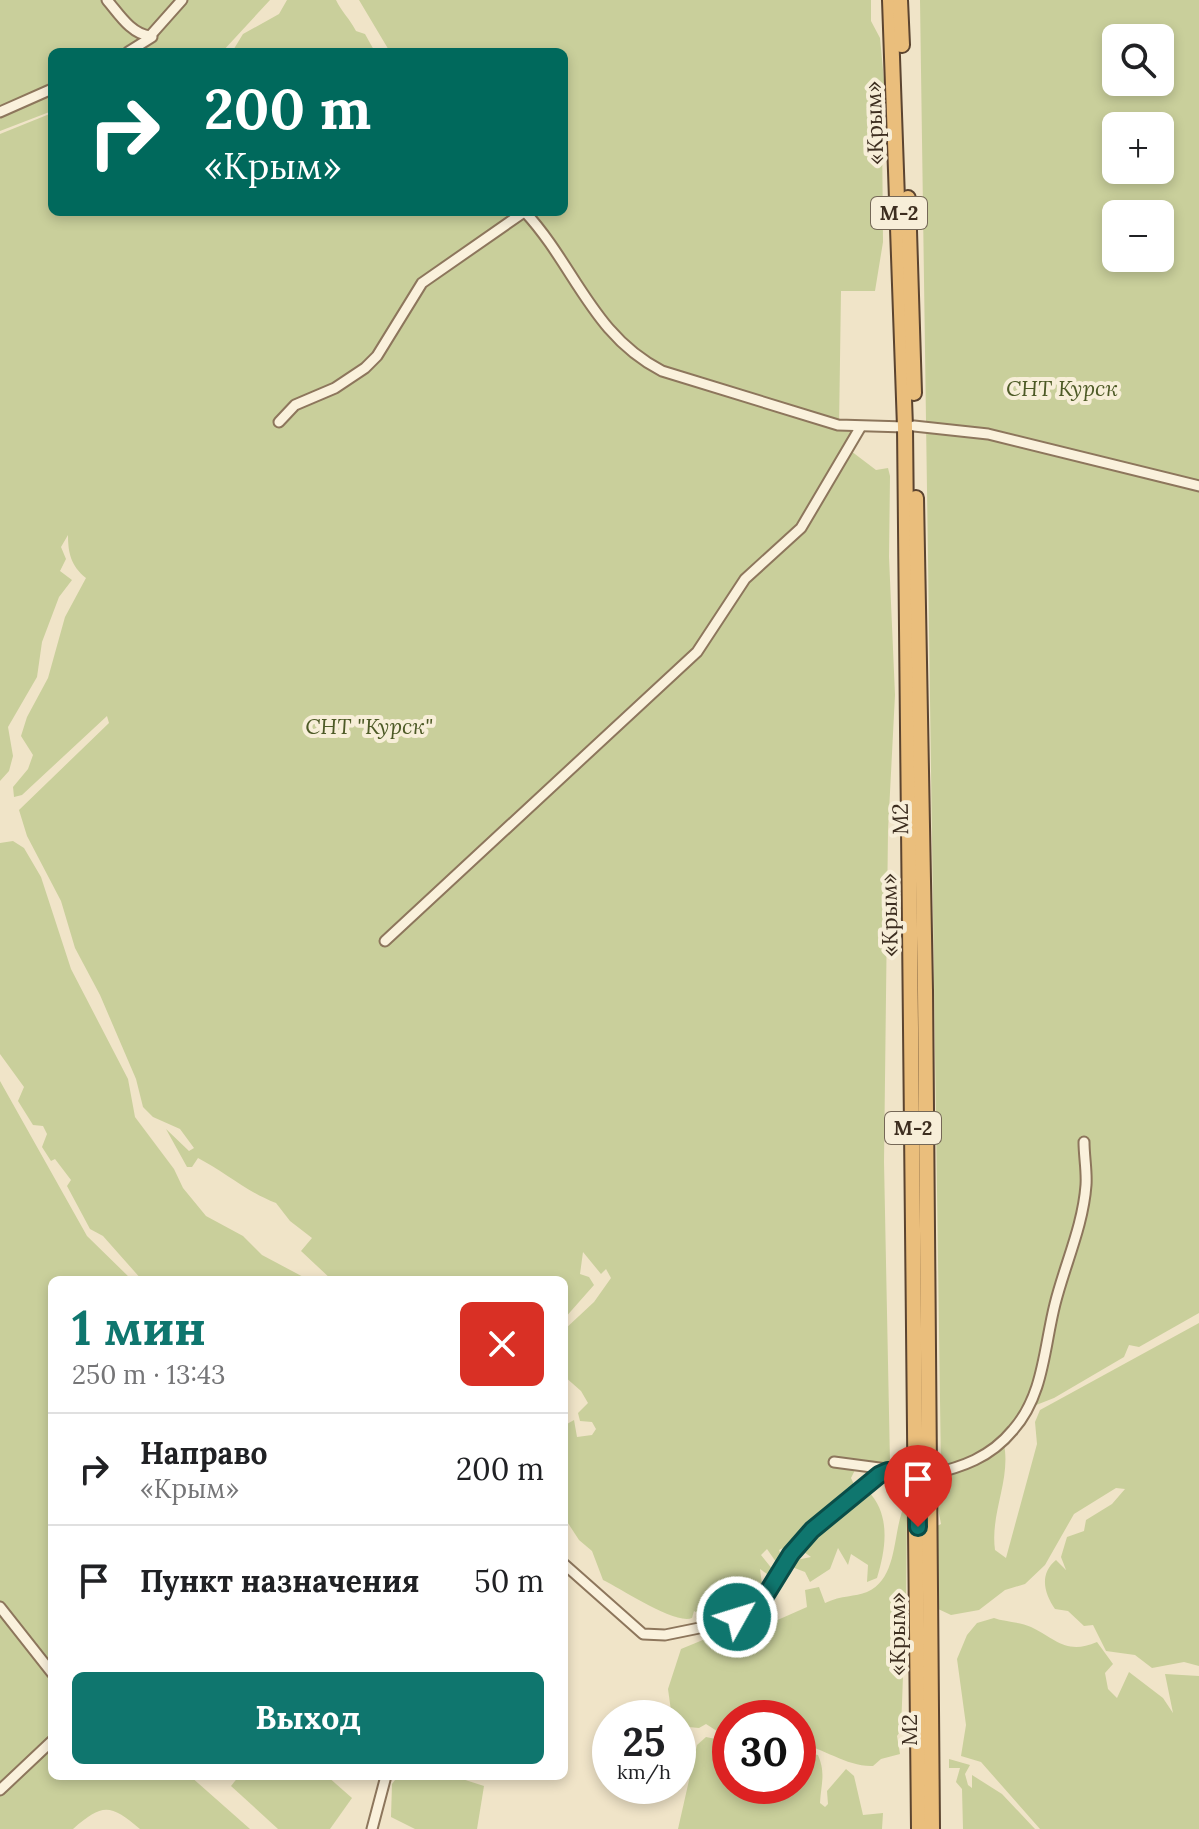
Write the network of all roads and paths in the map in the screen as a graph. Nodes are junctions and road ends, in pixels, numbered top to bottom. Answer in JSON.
{"nodes":[{"id":1,"x":107,"y":0,"type":"edge"},
{"id":2,"x":182,"y":0,"type":"edge"},
{"id":3,"x":890,"y":0,"type":"edge"},
{"id":4,"x":900,"y":0,"type":"edge"},
{"id":5,"x":156,"y":34,"type":"junction"},
{"id":6,"x":134,"y":48,"type":"edge"},
{"id":7,"x":48,"y":91,"type":"edge"},
{"id":8,"x":0,"y":112,"type":"edge"},
{"id":9,"x":518,"y":216,"type":"edge"},
{"id":10,"x":527,"y":216,"type":"edge"},
{"id":11,"x":279,"y":422,"type":"dead end"},
{"id":12,"x":910,"y":427,"type":"junction"},
{"id":13,"x":860,"y":428,"type":"junction"},
{"id":14,"x":1199,"y":486,"type":"edge"},
{"id":15,"x":385,"y":941,"type":"dead end"},
{"id":16,"x":1084,"y":1142,"type":"dead end"},
{"id":17,"x":834,"y":1462,"type":"dead end"},
{"id":18,"x":888,"y":1471,"type":"junction"},
{"id":19,"x":923,"y":1474,"type":"junction"},
{"id":20,"x":568,"y":1568,"type":"edge"},
{"id":21,"x":0,"y":1607,"type":"edge"},
{"id":22,"x":48,"y":1668,"type":"edge"},
{"id":23,"x":48,"y":1745,"type":"edge"},
{"id":24,"x":384,"y":1780,"type":"edge"},
{"id":25,"x":0,"y":1790,"type":"edge"},
{"id":26,"x":372,"y":1829,"type":"edge"},
{"id":27,"x":919,"y":1829,"type":"edge"},
{"id":28,"x":932,"y":1829,"type":"edge"}],
"edges":[{"from":1,"to":5,"type":"street"},
{"from":2,"to":5,"type":"street"},
{"from":3,"to":12,"type":"highway","name":"«Крым»","number":"М-2"},
{"from":4,"to":12,"type":"highway"},
{"from":5,"to":6,"type":"street"},
{"from":7,"to":8,"type":"street"},
{"from":9,"to":11,"type":"street"},
{"from":10,"to":13,"type":"street"},
{"from":12,"to":13,"type":"street"},
{"from":12,"to":14,"type":"street"},
{"from":12,"to":19,"type":"highway","name":"«Крым»","number":"М-2"},
{"from":13,"to":15,"type":"street"},
{"from":16,"to":19,"type":"street"},
{"from":17,"to":18,"type":"street"},
{"from":18,"to":19,"type":"street"},
{"from":18,"to":20,"type":"street"},
{"from":19,"to":27,"type":"highway","name":"«Крым»","number":"М-2"},
{"from":19,"to":28,"type":"highway","name":"М2"},
{"from":21,"to":22,"type":"street"},
{"from":23,"to":25,"type":"street"},
{"from":24,"to":26,"type":"street"}]}
